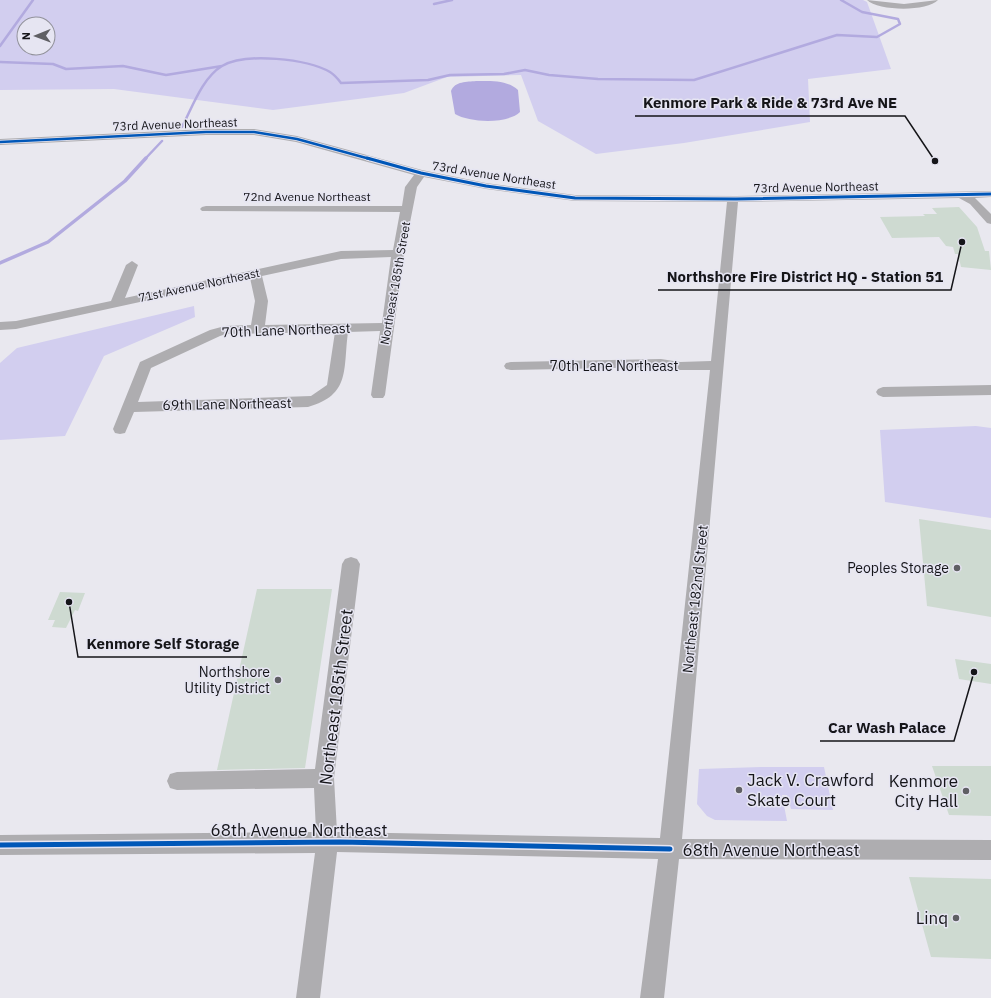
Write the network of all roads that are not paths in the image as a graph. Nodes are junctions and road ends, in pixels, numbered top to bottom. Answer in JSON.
{"nodes":[{"id":1,"x":871,"y":0,"type":"edge"},
{"id":2,"x":934,"y":0,"type":"edge"},
{"id":3,"x":0,"y":142,"type":"edge"},
{"id":4,"x":421,"y":174,"type":"junction"},
{"id":5,"x":991,"y":194,"type":"edge"},
{"id":6,"x":962,"y":195,"type":"junction"},
{"id":7,"x":733,"y":199,"type":"junction"},
{"id":8,"x":206,"y":208,"type":"dead end"},
{"id":9,"x":408,"y":209,"type":"junction"},
{"id":10,"x":991,"y":221,"type":"edge"},
{"id":11,"x":398,"y":253,"type":"junction"},
{"id":12,"x":132,"y":265,"type":"dead end"},
{"id":13,"x":250,"y":274,"type":"junction"},
{"id":14,"x":116,"y":304,"type":"junction"},
{"id":15,"x":0,"y":326,"type":"edge"},
{"id":16,"x":387,"y":327,"type":"junction"},
{"id":17,"x":342,"y":328,"type":"junction"},
{"id":18,"x":252,"y":329,"type":"junction"},
{"id":19,"x":716,"y":365,"type":"junction"},
{"id":20,"x":511,"y":366,"type":"dead end"},
{"id":21,"x":991,"y":390,"type":"edge"},
{"id":22,"x":883,"y":392,"type":"dead end"},
{"id":23,"x":378,"y":395,"type":"dead end"},
{"id":24,"x":129,"y":407,"type":"junction"},
{"id":25,"x":120,"y":429,"type":"dead end"},
{"id":26,"x":352,"y":564,"type":"dead end"},
{"id":27,"x":324,"y":778,"type":"junction"},
{"id":28,"x":177,"y":781,"type":"dead end"},
{"id":29,"x":327,"y":842,"type":"junction"},
{"id":30,"x":0,"y":845,"type":"edge"},
{"id":31,"x":670,"y":849,"type":"junction"},
{"id":32,"x":991,"y":850,"type":"edge"},
{"id":33,"x":308,"y":998,"type":"edge"},
{"id":34,"x":652,"y":998,"type":"edge"}],
"edges":[{"from":1,"to":2,"type":"street"},
{"from":3,"to":4,"type":"street","name":"73rd Avenue Northeast"},
{"from":4,"to":7,"type":"street","name":"73rd Avenue Northeast"},
{"from":4,"to":9,"type":"street","name":"Northeast 185th Street"},
{"from":5,"to":6,"type":"street","name":"73rd Avenue Northeast"},
{"from":6,"to":7,"type":"street","name":"73rd Avenue Northeast"},
{"from":6,"to":10,"type":"street"},
{"from":7,"to":19,"type":"street","name":"Northeast 182nd Street"},
{"from":8,"to":9,"type":"street","name":"72nd Avenue Northeast"},
{"from":9,"to":11,"type":"street","name":"Northeast 185th Street"},
{"from":11,"to":13,"type":"street","name":"71st Avenue Northeast"},
{"from":11,"to":16,"type":"street","name":"Northeast 185th Street"},
{"from":12,"to":14,"type":"street"},
{"from":13,"to":14,"type":"street","name":"71st Avenue Northeast"},
{"from":13,"to":18,"type":"street"},
{"from":14,"to":15,"type":"street","name":"71st Avenue Northeast"},
{"from":16,"to":17,"type":"street","name":"70th Lane Northeast"},
{"from":16,"to":23,"type":"street","name":"Northeast 185th Street"},
{"from":17,"to":18,"type":"street","name":"70th Lane Northeast"},
{"from":17,"to":24,"type":"street","name":"69th Lane Northeast"},
{"from":18,"to":24,"type":"street","name":"70th Lane Northeast"},
{"from":19,"to":20,"type":"street","name":"70th Lane Northeast"},
{"from":19,"to":31,"type":"street","name":"Northeast 182nd Street"},
{"from":21,"to":22,"type":"street"},
{"from":24,"to":25,"type":"street"},
{"from":26,"to":27,"type":"street","name":"Northeast 185th Street"},
{"from":27,"to":28,"type":"street"},
{"from":27,"to":29,"type":"street","name":"Northeast 185th Street"},
{"from":29,"to":30,"type":"street","name":"68th Avenue Northeast"},
{"from":29,"to":31,"type":"street","name":"68th Avenue Northeast"},
{"from":29,"to":33,"type":"street","name":"Northeast 185th Street"},
{"from":31,"to":32,"type":"street","name":"68th Avenue Northeast"},
{"from":31,"to":34,"type":"street","name":"Northeast 182nd Street"}]}
